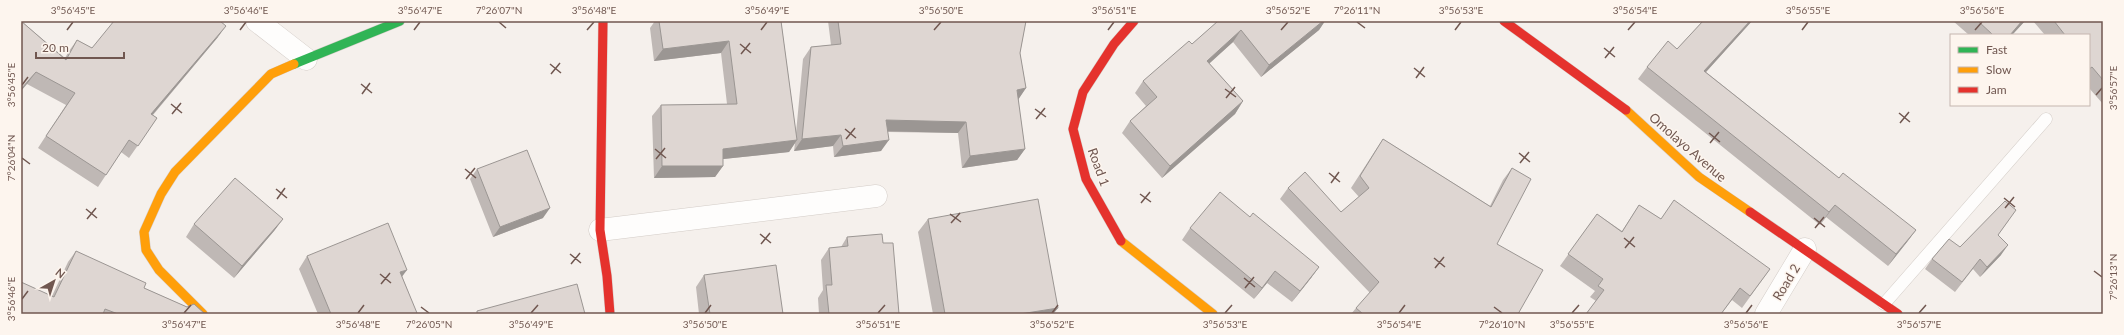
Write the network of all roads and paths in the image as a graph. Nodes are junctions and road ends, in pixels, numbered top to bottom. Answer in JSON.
{"nodes":[{"id":1,"x":258,"y":21,"type":"edge"},
{"id":2,"x":400,"y":21,"type":"edge"},
{"id":3,"x":603,"y":21,"type":"edge"},
{"id":4,"x":1134,"y":21,"type":"edge"},
{"id":5,"x":1504,"y":21,"type":"edge"},
{"id":6,"x":306,"y":59,"type":"junction"},
{"id":7,"x":2046,"y":119,"type":"dead end"},
{"id":8,"x":876,"y":196,"type":"dead end"},
{"id":9,"x":600,"y":230,"type":"junction"},
{"id":10,"x":1805,"y":249,"type":"junction"},
{"id":11,"x":1884,"y":304,"type":"junction"},
{"id":12,"x":203,"y":314,"type":"edge"},
{"id":13,"x":610,"y":314,"type":"edge"},
{"id":14,"x":1213,"y":314,"type":"edge"},
{"id":15,"x":1766,"y":314,"type":"edge"},
{"id":16,"x":1898,"y":314,"type":"edge"}],
"edges":[{"from":1,"to":6,"type":"street"},
{"from":2,"to":6,"type":"street"},
{"from":3,"to":9,"type":"street"},
{"from":4,"to":14,"type":"street","name":"Road 1"},
{"from":5,"to":10,"type":"street","name":"Omolayo Avenue"},
{"from":6,"to":12,"type":"street"},
{"from":7,"to":11,"type":"lane"},
{"from":8,"to":9,"type":"street"},
{"from":9,"to":13,"type":"street"},
{"from":10,"to":11,"type":"street","name":"Omolayo Avenue"},
{"from":10,"to":15,"type":"street","name":"Road 2"},
{"from":11,"to":16,"type":"street","name":"Omolayo Avenue"}]}
